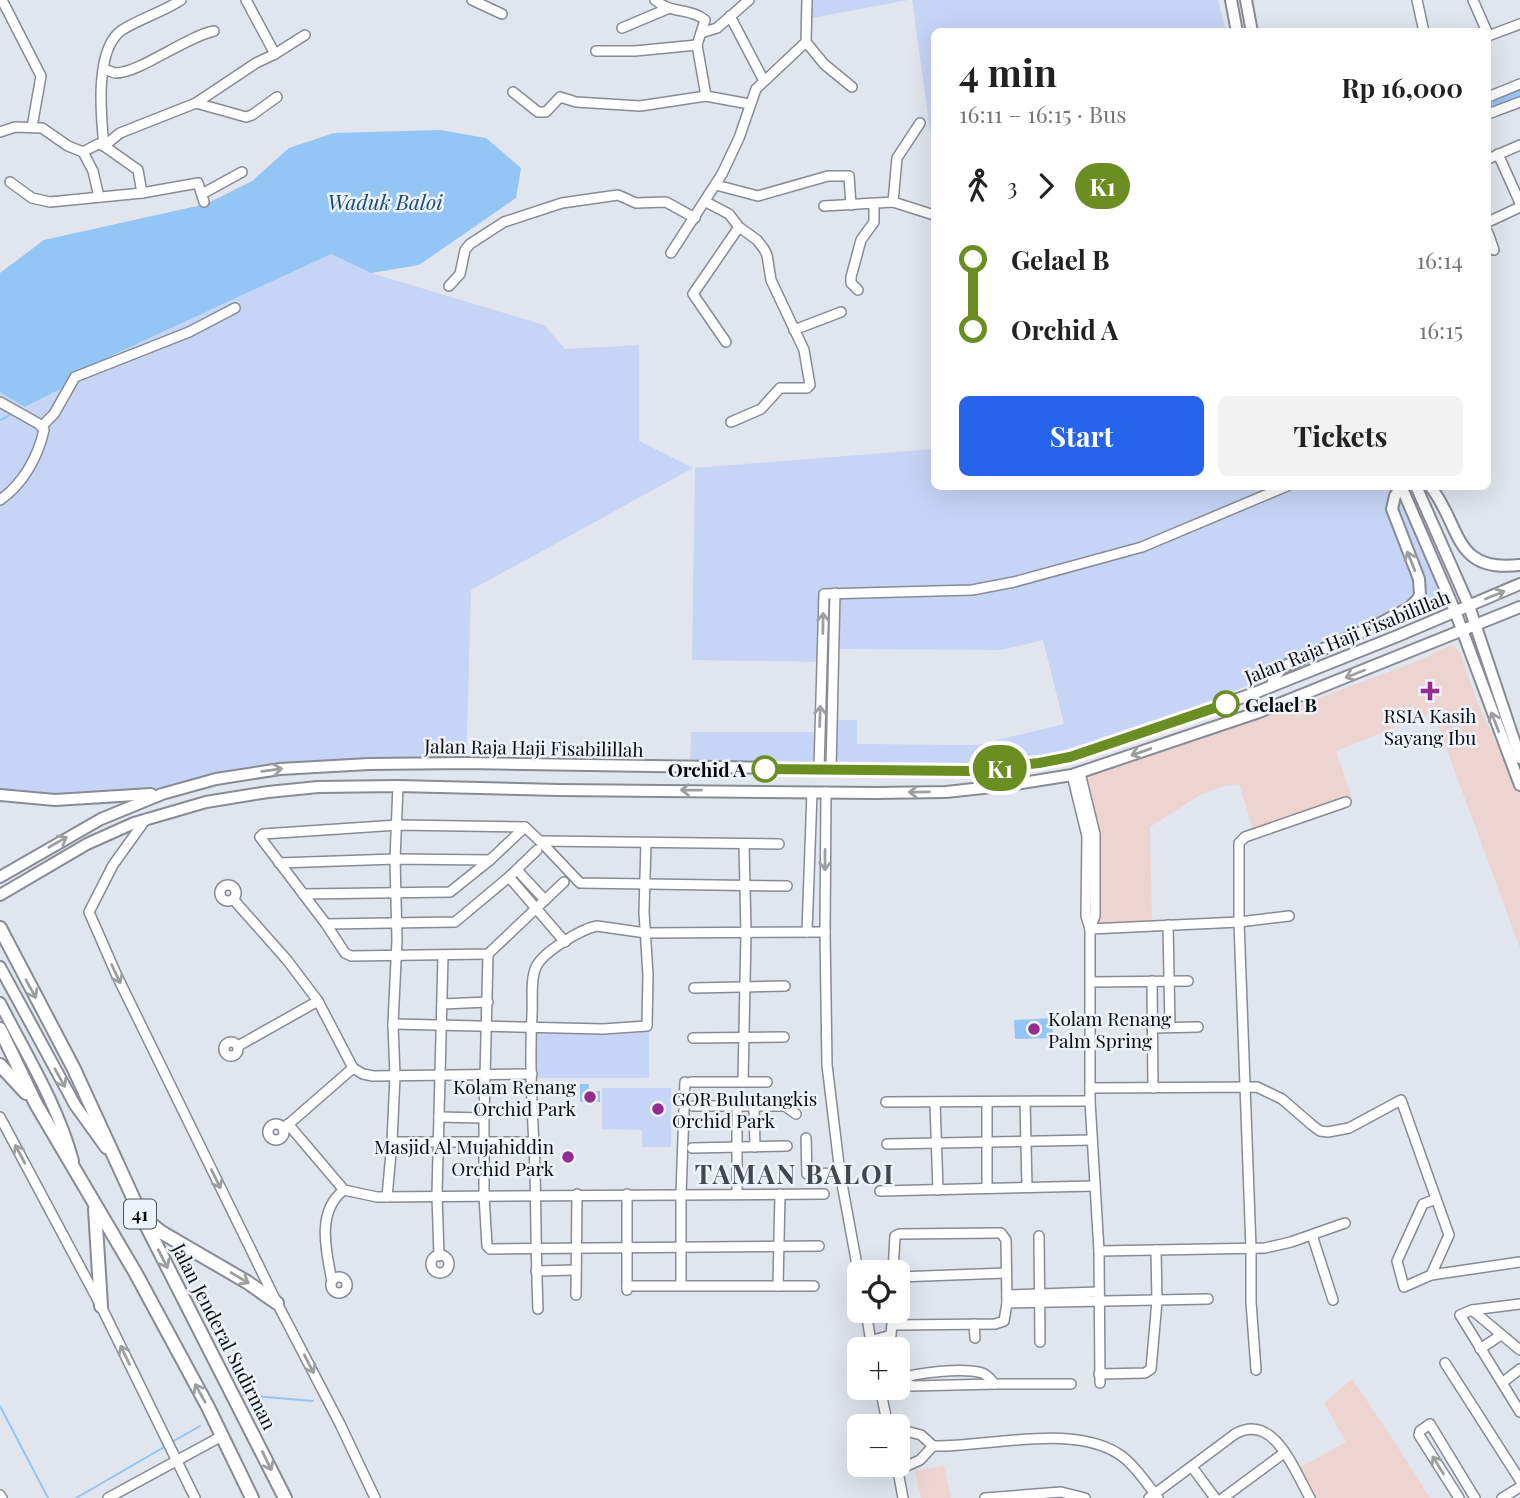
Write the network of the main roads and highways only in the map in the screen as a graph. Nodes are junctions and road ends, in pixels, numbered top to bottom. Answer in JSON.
{"nodes":[{"id":1,"x":1231,"y":0,"type":"edge"},
{"id":2,"x":1246,"y":0,"type":"edge"},
{"id":3,"x":1236,"y":28,"type":"edge"},
{"id":4,"x":1251,"y":28,"type":"edge"},
{"id":5,"x":1399,"y":490,"type":"edge"},
{"id":6,"x":1402,"y":490,"type":"edge"},
{"id":7,"x":1418,"y":490,"type":"edge"},
{"id":8,"x":1433,"y":490,"type":"edge"},
{"id":9,"x":1520,"y":565,"type":"edge"},
{"id":10,"x":1520,"y":584,"type":"edge"},
{"id":11,"x":1469,"y":606,"type":"junction"},
{"id":12,"x":1520,"y":607,"type":"edge"},
{"id":13,"x":1455,"y":611,"type":"junction"},
{"id":14,"x":1475,"y":626,"type":"junction"},
{"id":15,"x":1461,"y":631,"type":"junction"},
{"id":16,"x":1272,"y":686,"type":"junction"},
{"id":17,"x":1520,"y":758,"type":"edge"},
{"id":18,"x":559,"y":766,"type":"junction"},
{"id":19,"x":1007,"y":767,"type":"junction"},
{"id":20,"x":887,"y":769,"type":"junction"},
{"id":21,"x":1010,"y":785,"type":"junction"},
{"id":22,"x":1520,"y":785,"type":"edge"},
{"id":23,"x":559,"y":790,"type":"junction"},
{"id":24,"x":887,"y":792,"type":"junction"},
{"id":25,"x":162,"y":794,"type":"junction"},
{"id":26,"x":0,"y":795,"type":"edge"},
{"id":27,"x":0,"y":877,"type":"edge"},
{"id":28,"x":0,"y":895,"type":"edge"},
{"id":29,"x":0,"y":928,"type":"edge"},
{"id":30,"x":0,"y":958,"type":"edge"},
{"id":31,"x":15,"y":959,"type":"junction"},
{"id":32,"x":0,"y":967,"type":"edge"},
{"id":33,"x":0,"y":1003,"type":"edge"},
{"id":34,"x":0,"y":1029,"type":"edge"},
{"id":35,"x":0,"y":1065,"type":"edge"},
{"id":36,"x":36,"y":1104,"type":"junction"},
{"id":37,"x":119,"y":1165,"type":"junction"},
{"id":38,"x":77,"y":1173,"type":"junction"},
{"id":39,"x":94,"y":1203,"type":"junction"},
{"id":40,"x":141,"y":1215,"type":"junction"},
{"id":41,"x":277,"y":1303,"type":"road end"},
{"id":42,"x":101,"y":1306,"type":"road end"},
{"id":43,"x":251,"y":1498,"type":"edge"},
{"id":44,"x":285,"y":1498,"type":"edge"}],
"edges":[{"from":1,"to":3,"type":"main road"},
{"from":2,"to":4,"type":"main road"},
{"from":16,"to":5,"type":"main road","one_way":true},
{"from":6,"to":13,"type":"main road"},
{"from":7,"to":11,"type":"main road"},
{"from":8,"to":9,"type":"main road"},
{"from":11,"to":10,"type":"main road","name":"Jalan Raja Haji Fisabilillah","one_way":true},
{"from":11,"to":13,"type":"main road","name":"Jalan Raja Haji Fisabilillah"},
{"from":11,"to":14,"type":"main road"},
{"from":12,"to":14,"type":"main road","name":"Jalan Raja Haji Fisabilillah"},
{"from":13,"to":15,"type":"main road"},
{"from":13,"to":16,"type":"main road","name":"Jalan Raja Haji Fisabilillah"},
{"from":14,"to":15,"type":"main road","name":"Jalan Raja Haji Fisabilillah"},
{"from":14,"to":17,"type":"main road"},
{"from":15,"to":21,"type":"main road","name":"Jalan Raja Haji Fisabilillah","one_way":true},
{"from":22,"to":15,"type":"main road","one_way":true},
{"from":16,"to":19,"type":"main road","name":"Jalan Raja Haji Fisabilillah"},
{"from":18,"to":20,"type":"main road","name":"Jalan Raja Haji Fisabilillah"},
{"from":18,"to":23,"type":"main road"},
{"from":25,"to":18,"type":"main road","name":"Jalan Raja Haji Fisabilillah","one_way":true},
{"from":19,"to":20,"type":"main road","name":"Jalan Raja Haji Fisabilillah"},
{"from":19,"to":21,"type":"main road"},
{"from":20,"to":24,"type":"main road"},
{"from":21,"to":24,"type":"main road","name":"Jalan Raja Haji Fisabilillah","one_way":true},
{"from":24,"to":23,"type":"main road","name":"Jalan Raja Haji Fisabilillah","one_way":true},
{"from":23,"to":28,"type":"main road","name":"Jalan Raja Haji Fisabilillah"},
{"from":25,"to":26,"type":"main road"},
{"from":27,"to":25,"type":"main road","name":"Jalan Raja Haji Fisabilillah","one_way":true},
{"from":29,"to":31,"type":"highway","name":"Jalan Jenderal Sudirman","number":"41"},
{"from":30,"to":31,"type":"highway"},
{"from":31,"to":37,"type":"highway","name":"Jalan Jenderal Sudirman","number":"41","one_way":true},
{"from":32,"to":37,"type":"main road","one_way":true},
{"from":33,"to":38,"type":"main road"},
{"from":34,"to":36,"type":"highway","number":"41"},
{"from":35,"to":36,"type":"highway"},
{"from":36,"to":38,"type":"highway","number":"41"},
{"from":37,"to":40,"type":"highway","name":"Jalan Jenderal Sudirman","number":"41"},
{"from":38,"to":39,"type":"highway","number":"41"},
{"from":39,"to":42,"type":"highway"},
{"from":43,"to":39,"type":"highway","number":"41","one_way":true},
{"from":40,"to":41,"type":"highway","one_way":true},
{"from":40,"to":44,"type":"highway","name":"Jalan Jenderal Sudirman","number":"41","one_way":true}]}
